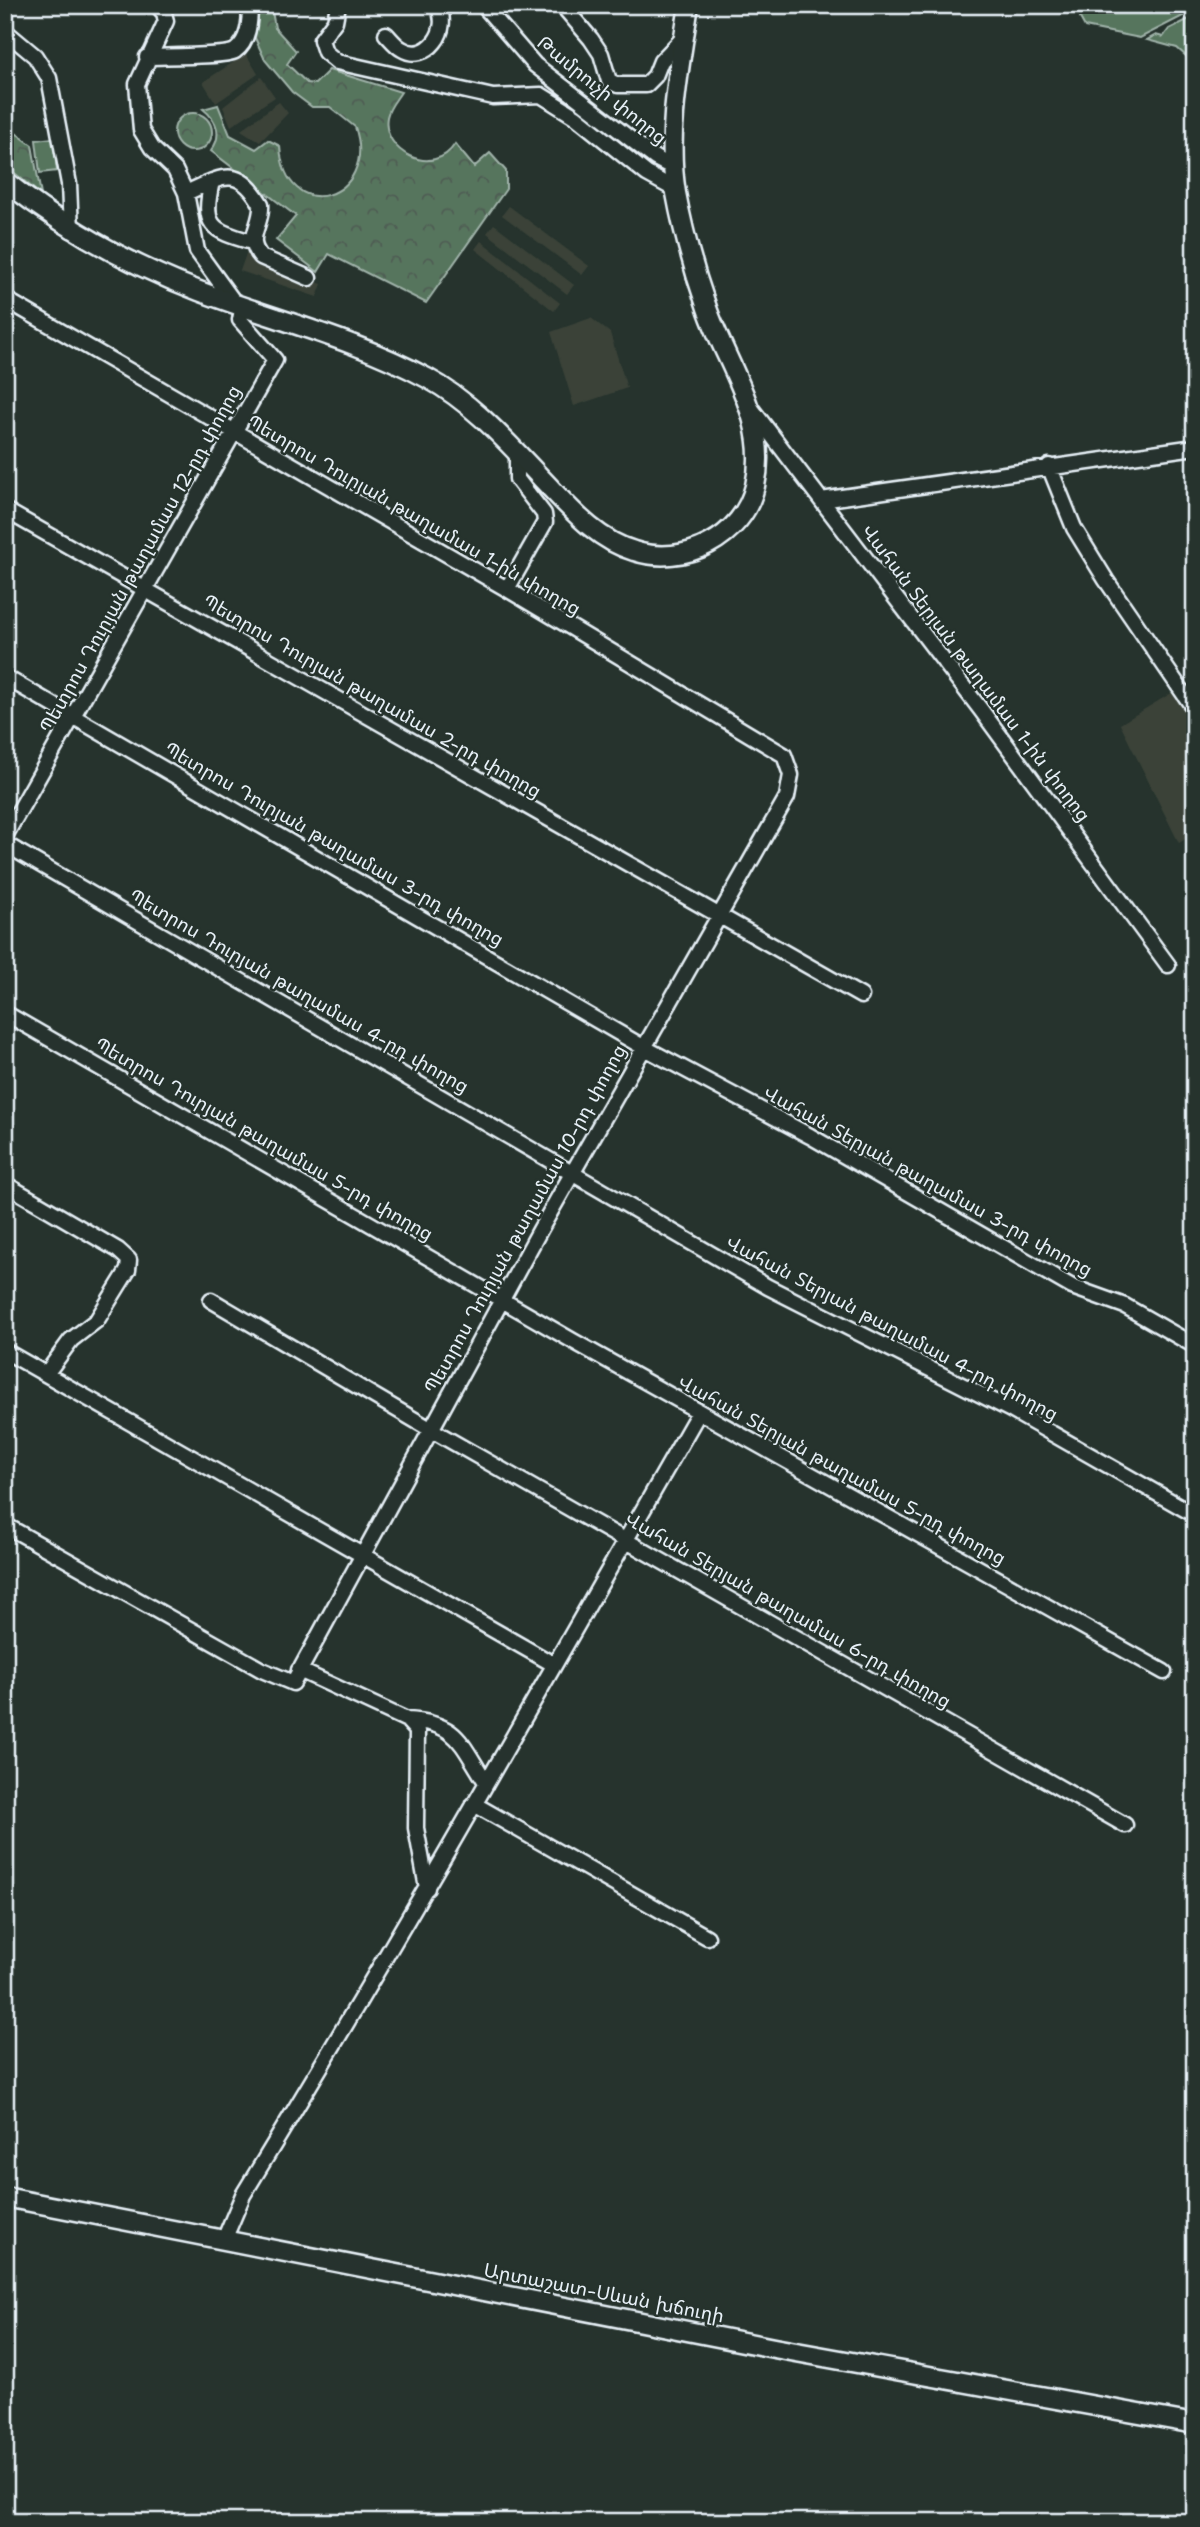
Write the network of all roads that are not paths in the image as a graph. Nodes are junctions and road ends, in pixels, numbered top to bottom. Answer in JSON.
{"nodes":[{"id":1,"x":157,"y":5,"type":"edge"},
{"id":2,"x":250,"y":5,"type":"edge"},
{"id":3,"x":338,"y":5,"type":"edge"},
{"id":4,"x":437,"y":5,"type":"edge"},
{"id":5,"x":482,"y":5,"type":"edge"},
{"id":6,"x":562,"y":5,"type":"edge"},
{"id":7,"x":689,"y":5,"type":"edge"},
{"id":8,"x":5,"y":31,"type":"edge"},
{"id":9,"x":386,"y":34,"type":"dead end"},
{"id":10,"x":684,"y":37,"type":"junction"},
{"id":11,"x":147,"y":57,"type":"junction"},
{"id":12,"x":674,"y":168,"type":"junction"},
{"id":13,"x":5,"y":181,"type":"edge"},
{"id":14,"x":212,"y":181,"type":"junction"},
{"id":15,"x":676,"y":190,"type":"junction"},
{"id":16,"x":186,"y":193,"type":"junction"},
{"id":17,"x":71,"y":230,"type":"junction"},
{"id":18,"x":252,"y":242,"type":"junction"},
{"id":19,"x":309,"y":278,"type":"dead end"},
{"id":20,"x":5,"y":299,"type":"edge"},
{"id":21,"x":238,"y":304,"type":"junction"},
{"id":22,"x":750,"y":407,"type":"junction"},
{"id":23,"x":232,"y":433,"type":"junction"},
{"id":24,"x":1195,"y":447,"type":"edge"},
{"id":25,"x":517,"y":452,"type":"junction"},
{"id":26,"x":1049,"y":466,"type":"junction"},
{"id":27,"x":821,"y":500,"type":"junction"},
{"id":28,"x":5,"y":510,"type":"edge"},
{"id":29,"x":146,"y":588,"type":"junction"},
{"id":30,"x":508,"y":589,"type":"junction"},
{"id":31,"x":5,"y":677,"type":"edge"},
{"id":32,"x":1195,"y":710,"type":"edge"},
{"id":33,"x":74,"y":715,"type":"junction"},
{"id":34,"x":791,"y":775,"type":"joint"},
{"id":35,"x":5,"y":836,"type":"edge"},
{"id":36,"x":5,"y":844,"type":"edge"},
{"id":37,"x":719,"y":918,"type":"junction"},
{"id":38,"x":1167,"y":965,"type":"dead end"},
{"id":39,"x":861,"y":996,"type":"dead end"},
{"id":40,"x":5,"y":1013,"type":"edge"},
{"id":41,"x":643,"y":1047,"type":"junction"},
{"id":42,"x":574,"y":1171,"type":"junction"},
{"id":43,"x":5,"y":1184,"type":"edge"},
{"id":44,"x":504,"y":1299,"type":"junction"},
{"id":45,"x":211,"y":1300,"type":"dead end"},
{"id":46,"x":1195,"y":1346,"type":"edge"},
{"id":47,"x":5,"y":1350,"type":"edge"},
{"id":48,"x":46,"y":1374,"type":"junction"},
{"id":49,"x":699,"y":1412,"type":"junction"},
{"id":50,"x":430,"y":1429,"type":"junction"},
{"id":51,"x":1195,"y":1515,"type":"edge"},
{"id":52,"x":5,"y":1525,"type":"edge"},
{"id":53,"x":626,"y":1540,"type":"junction"},
{"id":54,"x":362,"y":1556,"type":"junction"},
{"id":55,"x":553,"y":1664,"type":"junction"},
{"id":56,"x":1164,"y":1672,"type":"dead end"},
{"id":57,"x":296,"y":1676,"type":"junction"},
{"id":58,"x":407,"y":1720,"type":"junction"},
{"id":59,"x":486,"y":1782,"type":"junction"},
{"id":60,"x":474,"y":1804,"type":"junction"},
{"id":61,"x":1125,"y":1825,"type":"dead end"},
{"id":62,"x":427,"y":1888,"type":"junction"},
{"id":63,"x":707,"y":1937,"type":"dead end"},
{"id":64,"x":5,"y":2197,"type":"edge"},
{"id":65,"x":224,"y":2240,"type":"junction"},
{"id":66,"x":1195,"y":2424,"type":"edge"}],
"edges":[{"from":1,"to":11,"type":"street"},
{"from":2,"to":11,"type":"street"},
{"from":3,"to":15,"type":"street"},
{"from":4,"to":9,"type":"street"},
{"from":5,"to":12,"type":"street","name":"Թամրուչի փողոց"},
{"from":6,"to":10,"type":"street"},
{"from":7,"to":10,"type":"main road"},
{"from":8,"to":17,"type":"street"},
{"from":10,"to":12,"type":"main road"},
{"from":11,"to":16,"type":"street"},
{"from":12,"to":15,"type":"main road"},
{"from":13,"to":17,"type":"main road"},
{"from":14,"to":16,"type":"street"},
{"from":14,"to":18,"type":"street"},
{"from":14,"to":18,"type":"street"},
{"from":15,"to":22,"type":"main road"},
{"from":16,"to":21,"type":"street"},
{"from":17,"to":21,"type":"main road"},
{"from":18,"to":19,"type":"street"},
{"from":20,"to":23,"type":"street","name":"Պետրոս Դուրյան թաղամաս 1-ին փողոց"},
{"from":21,"to":23,"type":"street","name":"Պետրոս Դուրյան թաղամաս 12-րդ փողոց"},
{"from":21,"to":25,"type":"main road"},
{"from":22,"to":25,"type":"main road"},
{"from":22,"to":27,"type":"street","name":"Վահան Տերյան թաղամաս 1-ին փողոց"},
{"from":23,"to":29,"type":"street","name":"Պետրոս Դուրյան թաղամաս 12-րդ փողոց"},
{"from":23,"to":30,"type":"street","name":"Պետրոս Դուրյան թաղամաս 1-ին փողոց"},
{"from":24,"to":26,"type":"street"},
{"from":25,"to":30,"type":"street"},
{"from":26,"to":27,"type":"street"},
{"from":26,"to":32,"type":"street"},
{"from":27,"to":38,"type":"street","name":"Վահան Տերյան թաղամաս 1-ին փողոց"},
{"from":28,"to":29,"type":"street","name":"Պետրոս Դուրյան թաղամաս 2-րդ փողոց"},
{"from":29,"to":33,"type":"street","name":"Պետրոս Դուրյան թաղամաս 12-րդ փողոց"},
{"from":29,"to":37,"type":"street","name":"Պետրոս Դուրյան թաղամաս 2-րդ փողոց"},
{"from":30,"to":34,"type":"street","name":"Պետրոս Դուրյան թաղամաս 1-ին փողոց"},
{"from":31,"to":33,"type":"street","name":"Պետրոս Դուրյան թաղամաս 3-րդ փողոց"},
{"from":33,"to":35,"type":"street","name":"Պետրոս Դուրյան թաղամաս 12-րդ փողոց"},
{"from":33,"to":41,"type":"street","name":"Պետրոս Դուրյան թաղամաս 3-րդ փողոց"},
{"from":34,"to":37,"type":"street","name":"Պետրոս Դուրյան թաղամաս 10-րդ փողոց"},
{"from":36,"to":42,"type":"street","name":"Պետրոս Դուրյան թաղամաս 4-րդ փողոց"},
{"from":37,"to":39,"type":"street","name":"Պետրոս Դուրյան թաղամաս 2-րդ փողոց"},
{"from":37,"to":41,"type":"street","name":"Պետրոս Դուրյան թաղամաս 10-րդ փողոց"},
{"from":40,"to":44,"type":"street","name":"Պետրոս Դուրյան թաղամաս 5-րդ փողոց"},
{"from":41,"to":42,"type":"street","name":"Պետրոս Դուրյան թաղամաս 10-րդ փողոց"},
{"from":41,"to":46,"type":"street","name":"Վահան Տերյան թաղամաս 3-րդ փողոց"},
{"from":42,"to":44,"type":"street","name":"Պետրոս Դուրյան թաղամաս 10-րդ փողոց"},
{"from":42,"to":51,"type":"street","name":"Վահան Տերյան թաղամաս 4-րդ փողոց"},
{"from":43,"to":48,"type":"street"},
{"from":44,"to":49,"type":"street","name":"Վահան Տերյան թաղամաս 5-րդ փողոց"},
{"from":44,"to":50,"type":"street","name":"Պետրոս Դուրյան թաղամաս 10-րդ փողոց"},
{"from":45,"to":50,"type":"street","name":"Վահան Տերյան թաղամաս 6-րդ փողոց"},
{"from":47,"to":48,"type":"street"},
{"from":48,"to":54,"type":"street"},
{"from":49,"to":53,"type":"street"},
{"from":49,"to":56,"type":"street","name":"Վահան Տերյան թաղամաս 5-րդ փողոց"},
{"from":50,"to":53,"type":"street","name":"Վահան Տերյան թաղամաս 6-րդ փողոց"},
{"from":50,"to":54,"type":"street","name":"Պետրոս Դուրյան թաղամաս 10-րդ փողոց"},
{"from":52,"to":57,"type":"street"},
{"from":53,"to":55,"type":"street"},
{"from":53,"to":61,"type":"street","name":"Վահան Տերյան թաղամաս 6-րդ փողոց"},
{"from":54,"to":55,"type":"street"},
{"from":54,"to":57,"type":"street","name":"Պետրոս Դուրյան թաղամաս 10-րդ փողոց"},
{"from":55,"to":59,"type":"street"},
{"from":57,"to":58,"type":"street"},
{"from":58,"to":59,"type":"street"},
{"from":58,"to":62,"type":"street"},
{"from":59,"to":60,"type":"street"},
{"from":60,"to":62,"type":"street"},
{"from":60,"to":63,"type":"street"},
{"from":62,"to":65,"type":"street"},
{"from":64,"to":65,"type":"main road","name":"Արտաշատ-Սևան խճուղի"},
{"from":65,"to":66,"type":"main road","name":"Արտաշատ-Սևան խճուղի"}]}
